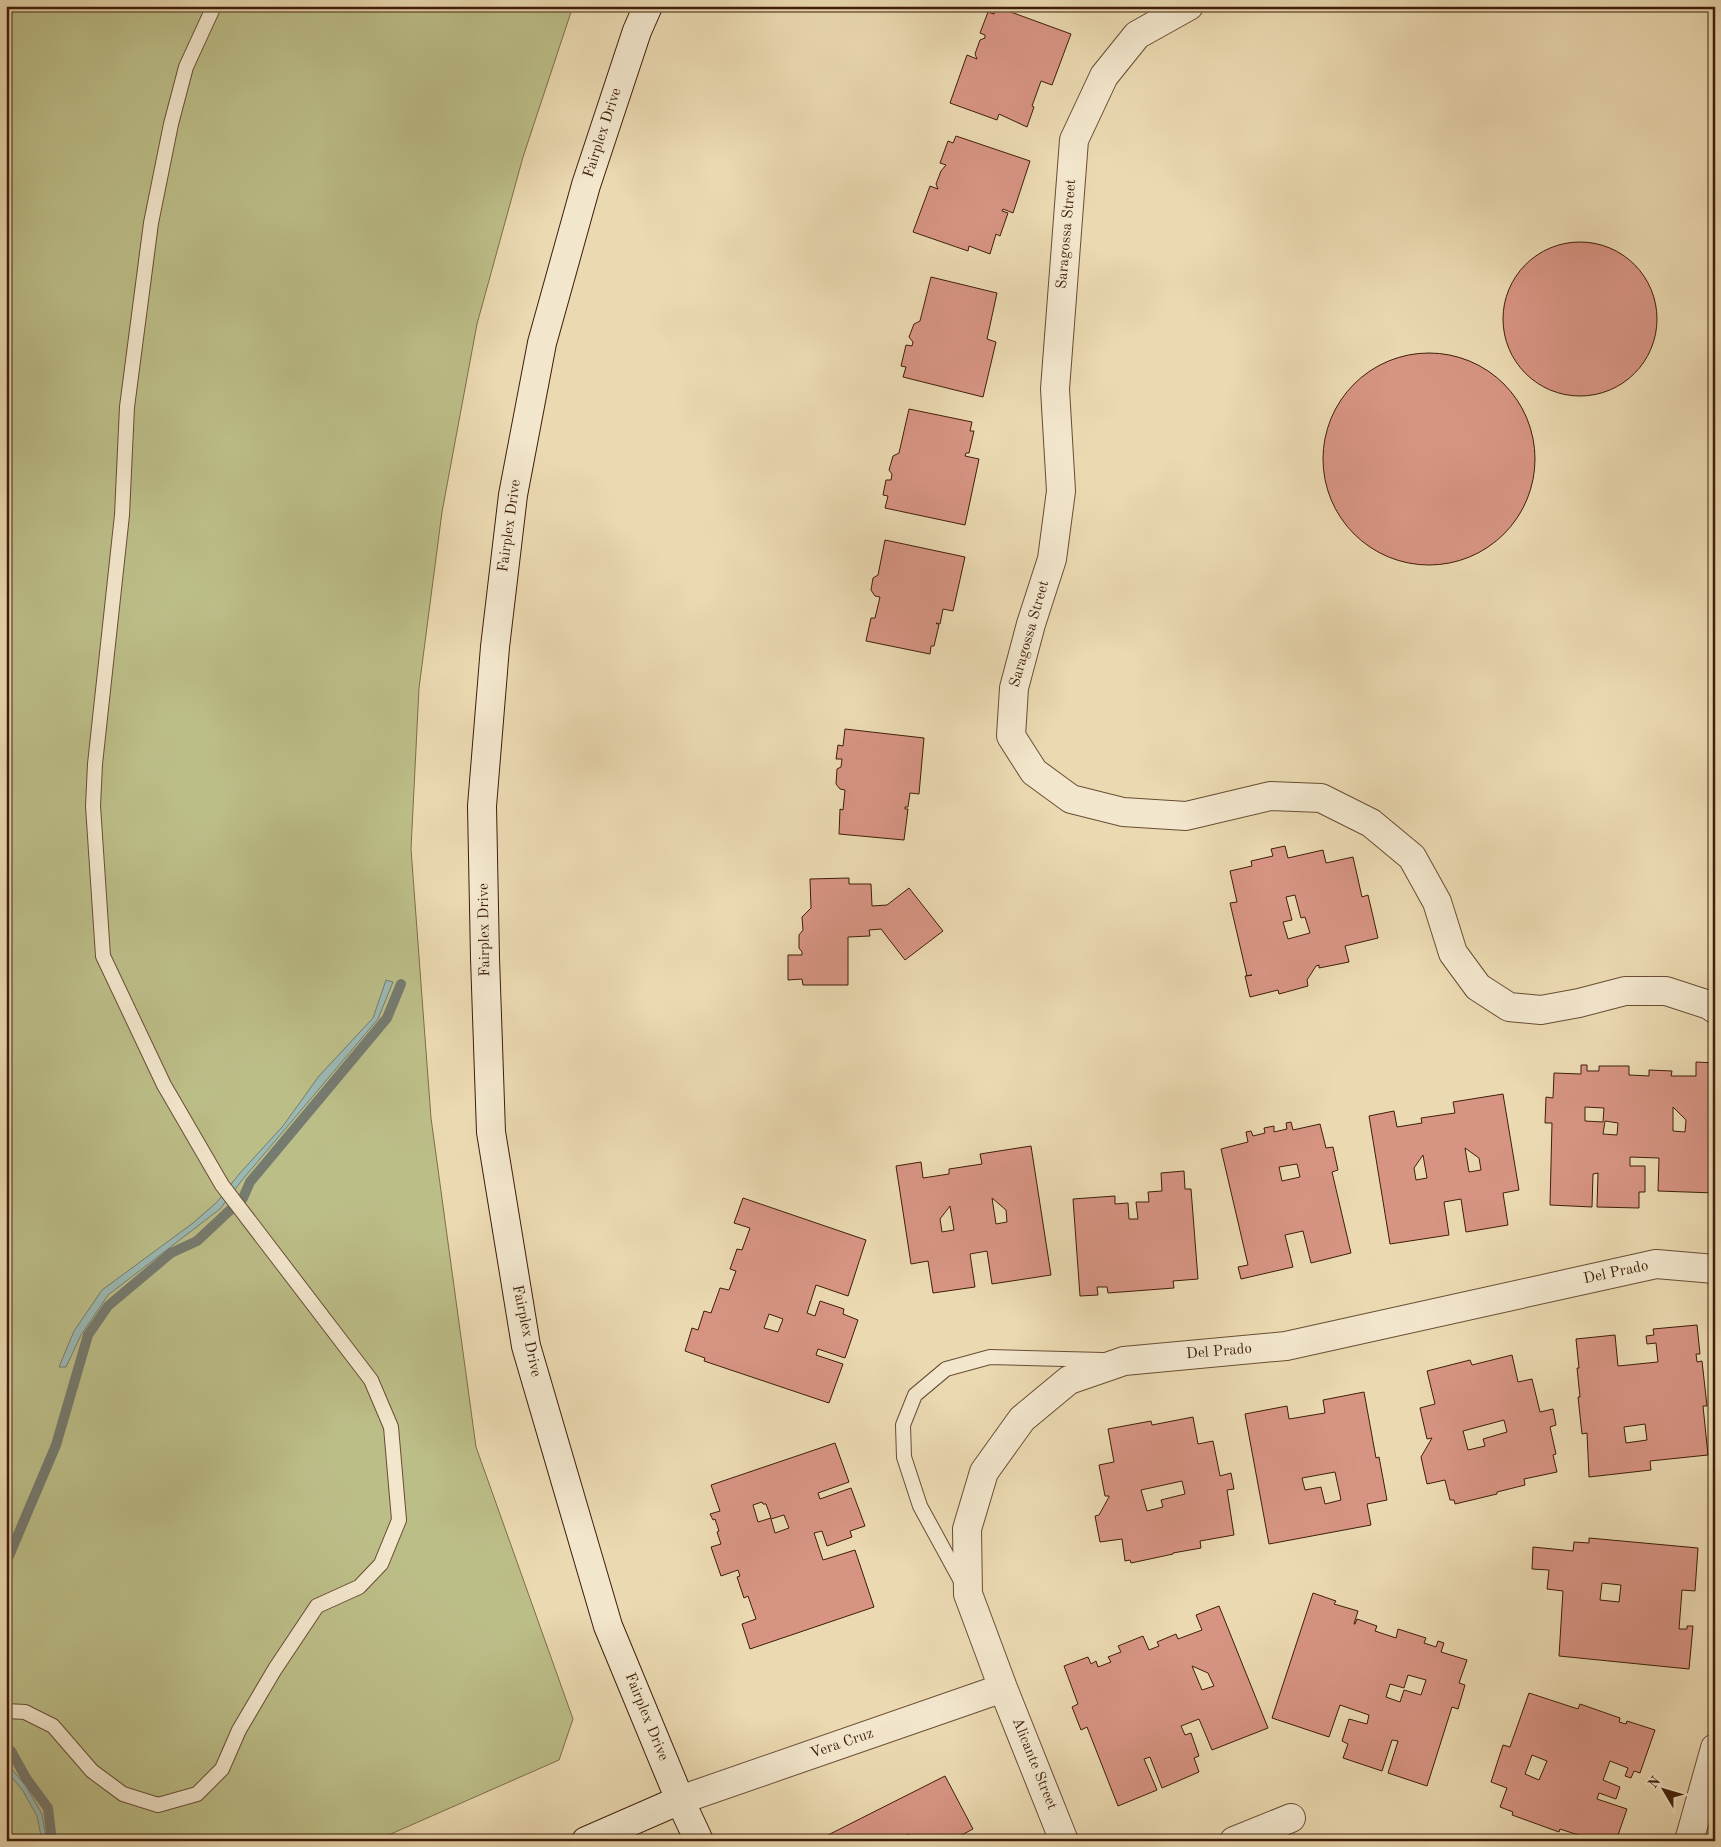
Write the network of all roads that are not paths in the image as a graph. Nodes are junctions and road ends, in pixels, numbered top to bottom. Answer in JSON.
{"nodes":[{"id":1,"x":214,"y":6,"type":"edge"},
{"id":2,"x":648,"y":6,"type":"edge"},
{"id":3,"x":1189,"y":6,"type":"edge"},
{"id":4,"x":1715,"y":1009,"type":"edge"},
{"id":5,"x":1715,"y":1269,"type":"edge"},
{"id":6,"x":1124,"y":1361,"type":"junction"},
{"id":7,"x":968,"y":1594,"type":"junction"},
{"id":8,"x":1003,"y":1688,"type":"junction"},
{"id":9,"x":6,"y":1711,"type":"edge"},
{"id":10,"x":1715,"y":1748,"type":"edge"},
{"id":11,"x":680,"y":1800,"type":"junction"},
{"id":12,"x":1291,"y":1818,"type":"dead end"},
{"id":13,"x":586,"y":1841,"type":"edge"},
{"id":14,"x":699,"y":1841,"type":"edge"},
{"id":15,"x":1064,"y":1841,"type":"edge"},
{"id":16,"x":1234,"y":1841,"type":"edge"},
{"id":17,"x":1689,"y":1841,"type":"edge"}],
"edges":[{"from":1,"to":9,"type":"lane"},
{"from":2,"to":11,"type":"street","name":"Fairplex Drive"},
{"from":3,"to":4,"type":"street","name":"Saragossa Street"},
{"from":5,"to":6,"type":"street","name":"Del Prado"},
{"from":6,"to":7,"type":"street","name":"Del Prado"},
{"from":6,"to":7,"type":"lane"},
{"from":7,"to":8,"type":"street","name":"Del Prado"},
{"from":8,"to":11,"type":"street","name":"Vera Cruz"},
{"from":8,"to":15,"type":"street","name":"Alicante Street"},
{"from":10,"to":17,"type":"street"},
{"from":11,"to":13,"type":"street","name":"Vera Cruz"},
{"from":11,"to":14,"type":"street","name":"Fairplex Drive"},
{"from":12,"to":16,"type":"street"}]}
